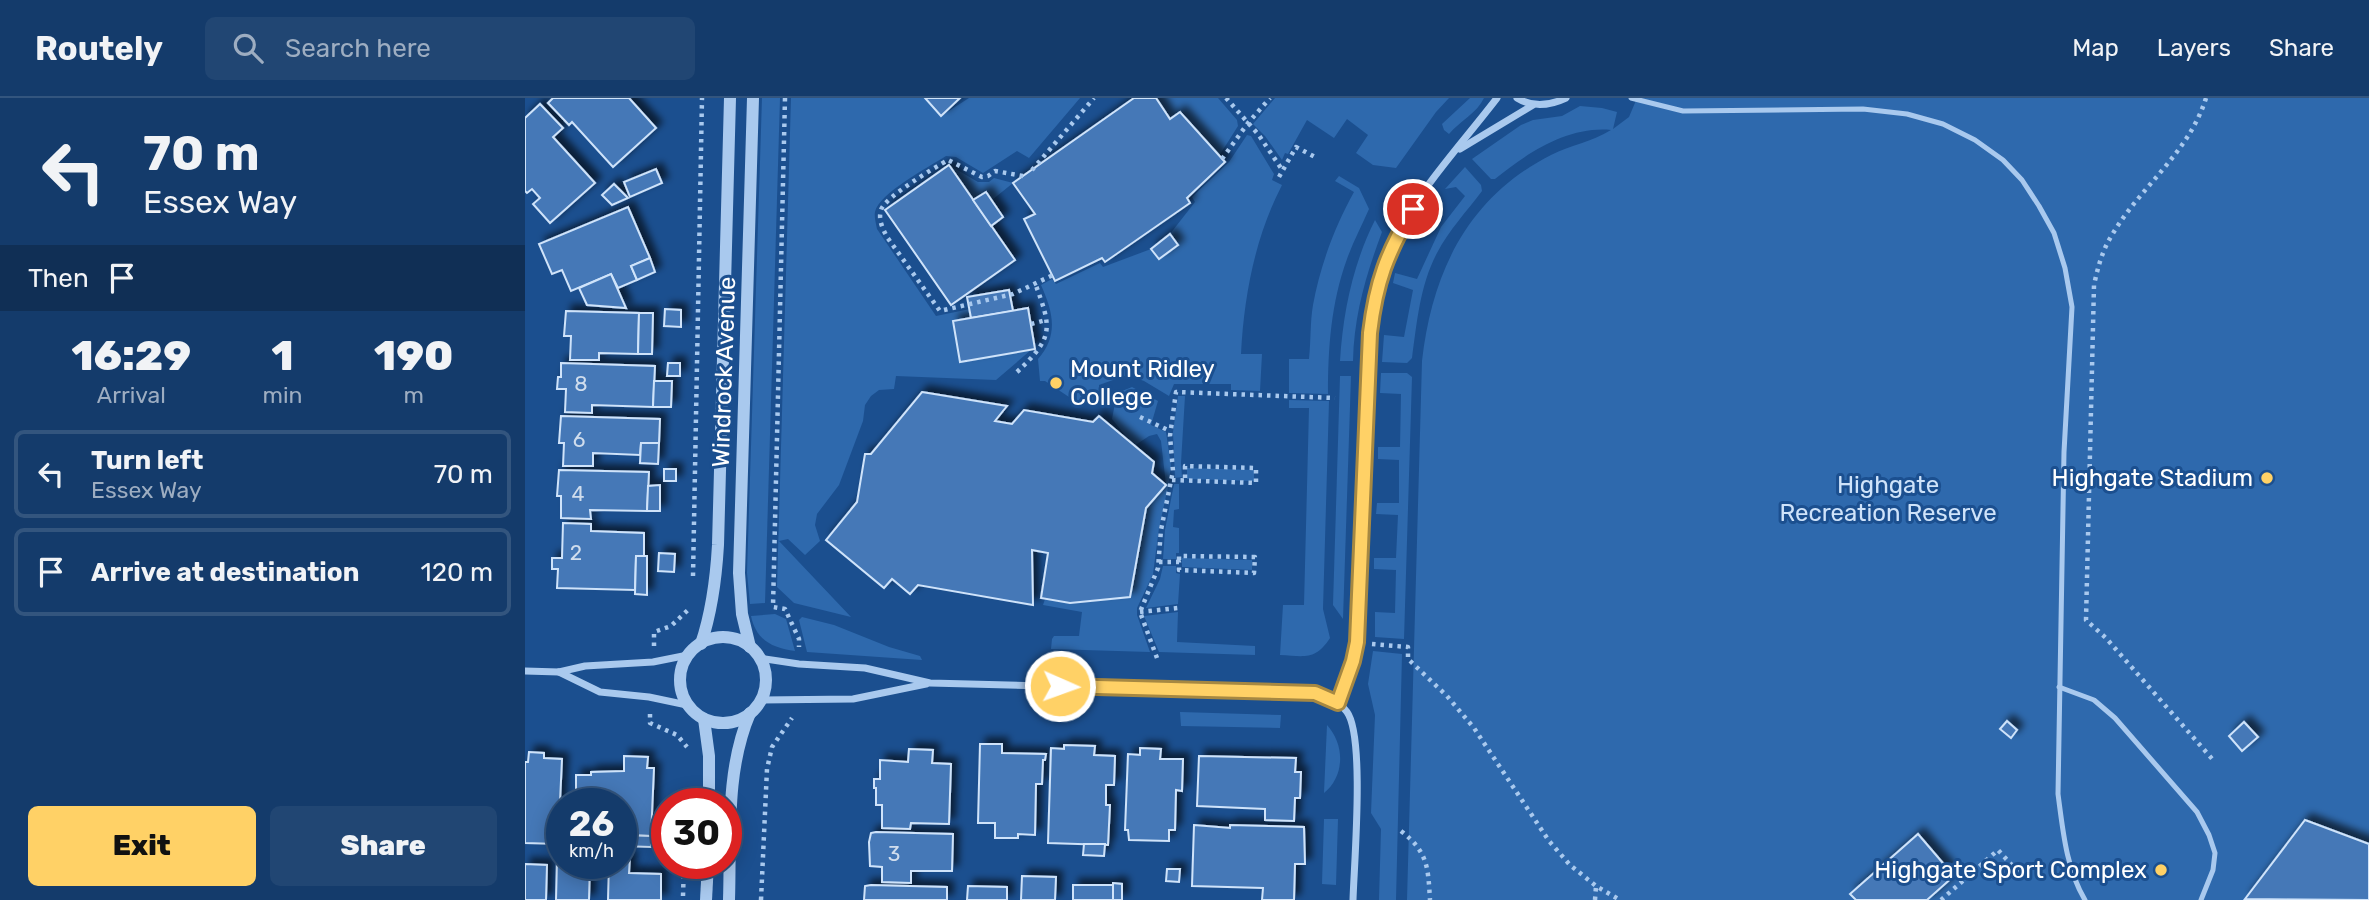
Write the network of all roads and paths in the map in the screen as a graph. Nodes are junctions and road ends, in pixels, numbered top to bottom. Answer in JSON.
{"nodes":[{"id":1,"x":702,"y":98,"type":"edge"},
{"id":2,"x":730,"y":98,"type":"edge"},
{"id":3,"x":753,"y":98,"type":"edge"},
{"id":4,"x":785,"y":98,"type":"edge"},
{"id":5,"x":1094,"y":98,"type":"edge"},
{"id":6,"x":1226,"y":98,"type":"edge"},
{"id":7,"x":1270,"y":98,"type":"edge"},
{"id":8,"x":1497,"y":98,"type":"edge"},
{"id":9,"x":1517,"y":98,"type":"edge"},
{"id":10,"x":1566,"y":98,"type":"edge"},
{"id":11,"x":1630,"y":98,"type":"edge"},
{"id":12,"x":2206,"y":98,"type":"edge"},
{"id":13,"x":1533,"y":105,"type":"junction"},
{"id":14,"x":1248,"y":123,"type":"junction"},
{"id":15,"x":1456,"y":151,"type":"junction"},
{"id":16,"x":1315,"y":157,"type":"dead end"},
{"id":17,"x":1222,"y":159,"type":"dead end"},
{"id":18,"x":1032,"y":170,"type":"dead end"},
{"id":19,"x":1283,"y":171,"type":"junction"},
{"id":20,"x":1023,"y":176,"type":"dead end"},
{"id":21,"x":1279,"y":177,"type":"dead end"},
{"id":22,"x":1052,"y":275,"type":"dead end"},
{"id":23,"x":1035,"y":284,"type":"junction"},
{"id":24,"x":1046,"y":320,"type":"junction"},
{"id":25,"x":1031,"y":324,"type":"dead end"},
{"id":26,"x":1017,"y":372,"type":"dead end"},
{"id":27,"x":1335,"y":398,"type":"dead end"},
{"id":28,"x":1140,"y":417,"type":"dead end"},
{"id":29,"x":1170,"y":431,"type":"junction"},
{"id":30,"x":1172,"y":480,"type":"junction"},
{"id":31,"x":1185,"y":481,"type":"junction"},
{"id":32,"x":1159,"y":562,"type":"junction"},
{"id":33,"x":1179,"y":562,"type":"junction"},
{"id":34,"x":692,"y":582,"type":"dead end"},
{"id":35,"x":691,"y":603,"type":"dead end"},
{"id":36,"x":1178,"y":608,"type":"dead end"},
{"id":37,"x":1140,"y":612,"type":"junction"},
{"id":38,"x":1357,"y":642,"type":"junction"},
{"id":39,"x":701,"y":644,"type":"junction"},
{"id":40,"x":750,"y":647,"type":"junction"},
{"id":41,"x":688,"y":655,"type":"junction"},
{"id":42,"x":759,"y":658,"type":"junction"},
{"id":43,"x":1157,"y":658,"type":"dead end"},
{"id":44,"x":653,"y":662,"type":"junction"},
{"id":45,"x":799,"y":664,"type":"junction"},
{"id":46,"x":525,"y":671,"type":"edge"},
{"id":47,"x":559,"y":672,"type":"junction"},
{"id":48,"x":930,"y":683,"type":"junction"},
{"id":49,"x":2059,"y":687,"type":"junction"},
{"id":50,"x":649,"y":697,"type":"junction"},
{"id":51,"x":797,"y":699,"type":"junction"},
{"id":52,"x":761,"y":701,"type":"junction"},
{"id":53,"x":1338,"y":703,"type":"junction"},
{"id":54,"x":687,"y":705,"type":"junction"},
{"id":55,"x":750,"y":713,"type":"junction"},
{"id":56,"x":704,"y":719,"type":"junction"},
{"id":57,"x":688,"y":749,"type":"dead end"},
{"id":58,"x":2214,"y":761,"type":"dead end"},
{"id":59,"x":709,"y":788,"type":"edge"},
{"id":60,"x":1401,"y":831,"type":"dead end"},
{"id":61,"x":2019,"y":873,"type":"dead end"},
{"id":62,"x":684,"y":879,"type":"edge"},
{"id":63,"x":707,"y":879,"type":"edge"},
{"id":64,"x":1596,"y":886,"type":"junction"},
{"id":65,"x":683,"y":900,"type":"edge"},
{"id":66,"x":706,"y":900,"type":"edge"},
{"id":67,"x":729,"y":900,"type":"edge"},
{"id":68,"x":761,"y":900,"type":"edge"},
{"id":69,"x":1353,"y":900,"type":"edge"},
{"id":70,"x":1430,"y":900,"type":"edge"},
{"id":71,"x":1595,"y":900,"type":"edge"},
{"id":72,"x":1620,"y":900,"type":"edge"},
{"id":73,"x":1941,"y":900,"type":"edge"},
{"id":74,"x":2085,"y":900,"type":"edge"},
{"id":75,"x":2201,"y":900,"type":"edge"}],
"edges":[{"from":1,"to":34,"type":"path"},
{"from":2,"to":39,"type":"street","name":"Windrock Avenue"},
{"from":3,"to":40,"type":"street","name":"Windrock Avenue"},
{"from":4,"to":45,"type":"path"},
{"from":5,"to":18,"type":"path"},
{"from":6,"to":14,"type":"path"},
{"from":7,"to":14,"type":"path"},
{"from":8,"to":15,"type":"street"},
{"from":9,"to":13,"type":"street"},
{"from":10,"to":13,"type":"street"},
{"from":11,"to":49,"type":"lane"},
{"from":12,"to":58,"type":"path"},
{"from":13,"to":15,"type":"street"},
{"from":14,"to":17,"type":"path"},
{"from":14,"to":19,"type":"path"},
{"from":15,"to":38,"type":"street"},
{"from":16,"to":19,"type":"path"},
{"from":19,"to":21,"type":"path"},
{"from":20,"to":23,"type":"path"},
{"from":22,"to":23,"type":"path"},
{"from":23,"to":24,"type":"path"},
{"from":24,"to":25,"type":"path"},
{"from":24,"to":26,"type":"path"},
{"from":27,"to":29,"type":"path"},
{"from":28,"to":29,"type":"path"},
{"from":29,"to":30,"type":"path"},
{"from":30,"to":31,"type":"path"},
{"from":30,"to":32,"type":"path"},
{"from":31,"to":31,"type":"path"},
{"from":32,"to":33,"type":"path"},
{"from":32,"to":37,"type":"path"},
{"from":33,"to":33,"type":"path"},
{"from":35,"to":44,"type":"path"},
{"from":36,"to":37,"type":"path"},
{"from":37,"to":43,"type":"path"},
{"from":38,"to":53,"type":"street"},
{"from":38,"to":64,"type":"path"},
{"from":39,"to":40,"type":"street"},
{"from":39,"to":41,"type":"street"},
{"from":40,"to":42,"type":"street"},
{"from":41,"to":44,"type":"street"},
{"from":41,"to":54,"type":"street"},
{"from":42,"to":45,"type":"street"},
{"from":42,"to":52,"type":"street"},
{"from":44,"to":47,"type":"street"},
{"from":45,"to":48,"type":"street"},
{"from":46,"to":47,"type":"street"},
{"from":47,"to":50,"type":"street"},
{"from":48,"to":51,"type":"street"},
{"from":48,"to":53,"type":"street"},
{"from":49,"to":74,"type":"lane"},
{"from":49,"to":75,"type":"lane"},
{"from":50,"to":54,"type":"street"},
{"from":50,"to":57,"type":"path"},
{"from":51,"to":52,"type":"street"},
{"from":51,"to":68,"type":"path"},
{"from":52,"to":55,"type":"street"},
{"from":53,"to":69,"type":"street"},
{"from":54,"to":56,"type":"street"},
{"from":55,"to":56,"type":"street"},
{"from":55,"to":67,"type":"street"},
{"from":56,"to":59,"type":"street"},
{"from":60,"to":70,"type":"path"},
{"from":61,"to":73,"type":"path"},
{"from":62,"to":65,"type":"path"},
{"from":63,"to":66,"type":"street"},
{"from":64,"to":71,"type":"path"},
{"from":64,"to":72,"type":"path"}]}
